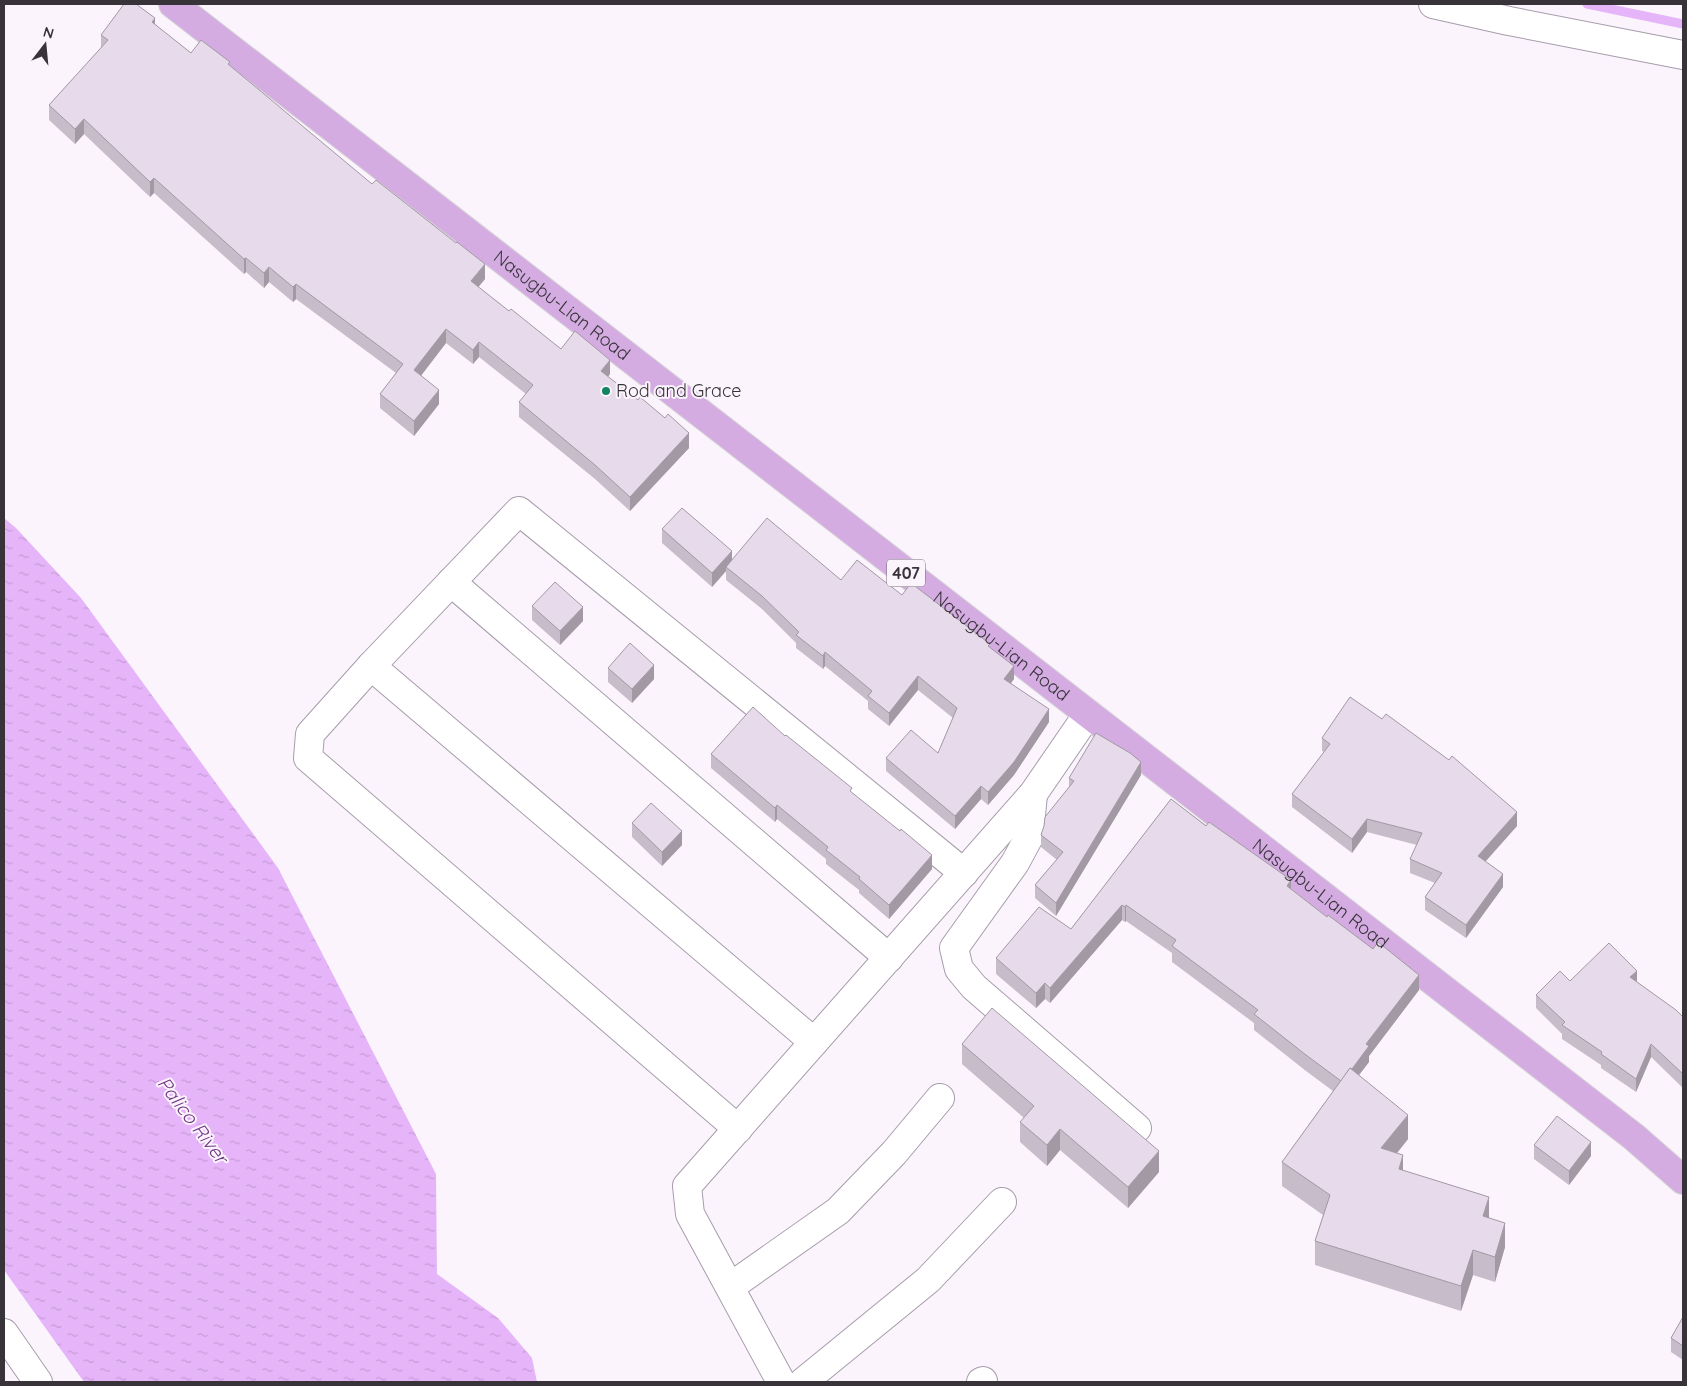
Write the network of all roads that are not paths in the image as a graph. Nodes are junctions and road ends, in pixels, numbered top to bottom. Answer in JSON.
{"nodes":[{"id":1,"x":173,"y":4,"type":"edge"},
{"id":2,"x":1432,"y":4,"type":"edge"},
{"id":3,"x":1683,"y":55,"type":"edge"},
{"id":4,"x":451,"y":582,"type":"junction"},
{"id":5,"x":371,"y":666,"type":"junction"},
{"id":6,"x":1088,"y":714,"type":"junction"},
{"id":7,"x":1033,"y":794,"type":"junction"},
{"id":8,"x":964,"y":874,"type":"junction"},
{"id":9,"x":889,"y":958,"type":"junction"},
{"id":10,"x":814,"y":1042,"type":"junction"},
{"id":11,"x":940,"y":1098,"type":"dead end"},
{"id":12,"x":1137,"y":1128,"type":"dead end"},
{"id":13,"x":738,"y":1130,"type":"junction"},
{"id":14,"x":1683,"y":1180,"type":"edge"},
{"id":15,"x":1002,"y":1202,"type":"dead end"},
{"id":16,"x":730,"y":1287,"type":"junction"},
{"id":17,"x":4,"y":1333,"type":"edge"},
{"id":18,"x":38,"y":1382,"type":"edge"},
{"id":19,"x":781,"y":1382,"type":"edge"},
{"id":20,"x":803,"y":1382,"type":"edge"}],
"edges":[{"from":1,"to":6,"type":"main road","name":"Nasugbu-Lian Road","number":"407"},
{"from":2,"to":3,"type":"street"},
{"from":4,"to":5,"type":"street"},
{"from":4,"to":8,"type":"street"},
{"from":4,"to":9,"type":"street"},
{"from":5,"to":10,"type":"street"},
{"from":5,"to":13,"type":"street"},
{"from":6,"to":7,"type":"street"},
{"from":6,"to":14,"type":"main road","name":"Nasugbu-Lian Road","number":"407"},
{"from":7,"to":8,"type":"street"},
{"from":7,"to":12,"type":"street"},
{"from":8,"to":9,"type":"street"},
{"from":9,"to":10,"type":"street"},
{"from":10,"to":13,"type":"street"},
{"from":11,"to":16,"type":"street"},
{"from":13,"to":16,"type":"street"},
{"from":15,"to":20,"type":"street"},
{"from":16,"to":19,"type":"street"},
{"from":17,"to":18,"type":"street"}]}
